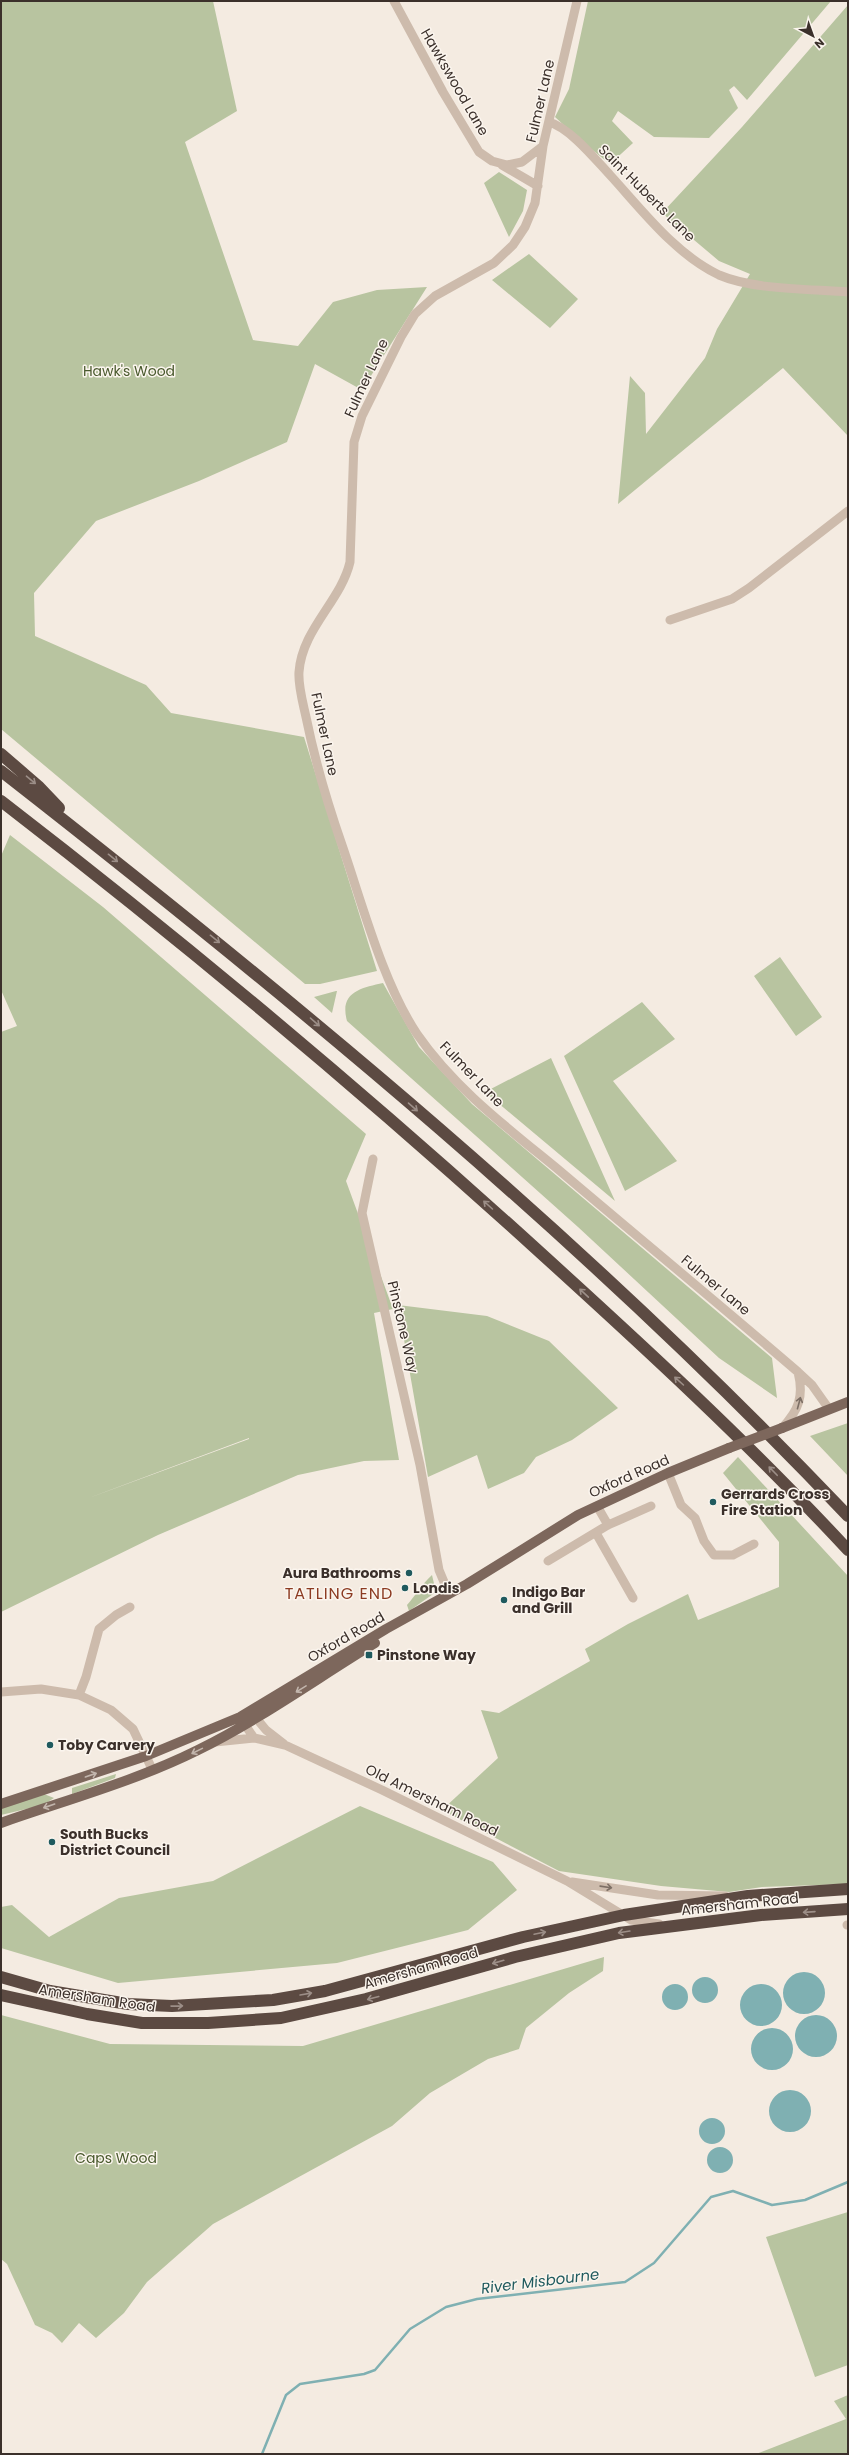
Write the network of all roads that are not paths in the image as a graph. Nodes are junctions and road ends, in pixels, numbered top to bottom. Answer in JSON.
{"nodes":[{"id":1,"x":394,"y":1,"type":"edge"},
{"id":2,"x":577,"y":1,"type":"edge"},
{"id":3,"x":549,"y":122,"type":"junction"},
{"id":4,"x":543,"y":146,"type":"junction"},
{"id":5,"x":502,"y":165,"type":"junction"},
{"id":6,"x":538,"y":186,"type":"junction"},
{"id":7,"x":848,"y":292,"type":"edge"},
{"id":8,"x":848,"y":511,"type":"edge"},
{"id":9,"x":670,"y":620,"type":"dead end"},
{"id":10,"x":1,"y":754,"type":"edge"},
{"id":11,"x":1,"y":771,"type":"edge"},
{"id":12,"x":1,"y":801,"type":"edge"},
{"id":13,"x":83,"y":833,"type":"junction"},
{"id":14,"x":373,"y":1159,"type":"dead end"},
{"id":15,"x":798,"y":1372,"type":"junction"},
{"id":16,"x":848,"y":1402,"type":"edge"},
{"id":17,"x":829,"y":1410,"type":"junction"},
{"id":18,"x":782,"y":1428,"type":"junction"},
{"id":19,"x":668,"y":1473,"type":"junction"},
{"id":20,"x":597,"y":1506,"type":"junction"},
{"id":21,"x":651,"y":1506,"type":"dead end"},
{"id":22,"x":848,"y":1516,"type":"edge"},
{"id":23,"x":608,"y":1525,"type":"junction"},
{"id":24,"x":596,"y":1533,"type":"junction"},
{"id":25,"x":754,"y":1544,"type":"dead end"},
{"id":26,"x":848,"y":1550,"type":"edge"},
{"id":27,"x":548,"y":1561,"type":"dead end"},
{"id":28,"x":449,"y":1594,"type":"junction"},
{"id":29,"x":633,"y":1598,"type":"dead end"},
{"id":30,"x":130,"y":1607,"type":"dead end"},
{"id":31,"x":1,"y":1692,"type":"edge"},
{"id":32,"x":79,"y":1695,"type":"junction"},
{"id":33,"x":253,"y":1714,"type":"junction"},
{"id":34,"x":242,"y":1721,"type":"junction"},
{"id":35,"x":254,"y":1738,"type":"junction"},
{"id":36,"x":214,"y":1742,"type":"junction"},
{"id":37,"x":285,"y":1745,"type":"junction"},
{"id":38,"x":146,"y":1756,"type":"junction"},
{"id":39,"x":152,"y":1769,"type":"junction"},
{"id":40,"x":56,"y":1786,"type":"junction"},
{"id":41,"x":68,"y":1800,"type":"junction"},
{"id":42,"x":1,"y":1804,"type":"edge"},
{"id":43,"x":1,"y":1823,"type":"edge"},
{"id":44,"x":567,"y":1881,"type":"junction"},
{"id":45,"x":848,"y":1889,"type":"edge"},
{"id":46,"x":748,"y":1896,"type":"junction"},
{"id":47,"x":848,"y":1909,"type":"edge"},
{"id":48,"x":624,"y":1915,"type":"junction"},
{"id":49,"x":674,"y":1925,"type":"junction"},
{"id":50,"x":1,"y":1977,"type":"edge"},
{"id":51,"x":1,"y":1995,"type":"edge"}],
"edges":[{"from":1,"to":5,"type":"street","name":"Hawkswood Lane"},
{"from":2,"to":3,"type":"street","name":"Fulmer Lane"},
{"from":3,"to":4,"type":"street","name":"Fulmer Lane"},
{"from":3,"to":7,"type":"street","name":"Saint Huberts Lane"},
{"from":4,"to":5,"type":"street"},
{"from":4,"to":6,"type":"street","name":"Fulmer Lane"},
{"from":5,"to":6,"type":"street","name":"Hawkswood Lane"},
{"from":6,"to":15,"type":"street","name":"Fulmer Lane"},
{"from":8,"to":9,"type":"street"},
{"from":10,"to":13,"type":"highway","one_way":true},
{"from":11,"to":13,"type":"highway"},
{"from":26,"to":12,"type":"highway","one_way":true},
{"from":13,"to":22,"type":"highway","one_way":true},
{"from":14,"to":28,"type":"street","name":"Pinstone Way"},
{"from":15,"to":17,"type":"street","name":"Fulmer Lane"},
{"from":18,"to":15,"type":"street","one_way":true},
{"from":16,"to":17,"type":"main road","name":"Oxford Road"},
{"from":17,"to":18,"type":"main road","name":"Oxford Road"},
{"from":18,"to":19,"type":"main road","name":"Oxford Road","bridge":true},
{"from":19,"to":20,"type":"main road","name":"Oxford Road"},
{"from":19,"to":25,"type":"street"},
{"from":20,"to":23,"type":"street"},
{"from":20,"to":28,"type":"main road","name":"Oxford Road"},
{"from":21,"to":23,"type":"street"},
{"from":23,"to":24,"type":"street"},
{"from":24,"to":27,"type":"street"},
{"from":24,"to":29,"type":"street"},
{"from":28,"to":33,"type":"main road","name":"Oxford Road"},
{"from":30,"to":32,"type":"street"},
{"from":31,"to":32,"type":"street"},
{"from":32,"to":38,"type":"street"},
{"from":33,"to":34,"type":"main road","name":"Oxford Road"},
{"from":33,"to":37,"type":"street","name":"Old Amersham Road"},
{"from":34,"to":35,"type":"street"},
{"from":34,"to":36,"type":"main road"},
{"from":34,"to":38,"type":"main road","name":"Oxford Road"},
{"from":35,"to":36,"type":"street","name":"Old Amersham Road"},
{"from":35,"to":37,"type":"street","name":"Old Amersham Road"},
{"from":36,"to":39,"type":"main road","one_way":true},
{"from":37,"to":44,"type":"street","name":"Old Amersham Road"},
{"from":38,"to":39,"type":"street"},
{"from":40,"to":38,"type":"main road","name":"Oxford Road","one_way":true},
{"from":39,"to":41,"type":"main road"},
{"from":40,"to":41,"type":"main road"},
{"from":40,"to":42,"type":"main road","name":"Oxford Road"},
{"from":41,"to":43,"type":"main road","one_way":true},
{"from":44,"to":46,"type":"street","name":"Old Amersham Road","one_way":true},
{"from":44,"to":48,"type":"street","name":"Old Amersham Road"},
{"from":45,"to":46,"type":"highway"},
{"from":46,"to":48,"type":"highway"},
{"from":47,"to":49,"type":"highway","name":"Amersham Road","one_way":true},
{"from":48,"to":49,"type":"street","name":"Old Amersham Road"},
{"from":50,"to":48,"type":"highway","one_way":true},
{"from":49,"to":51,"type":"highway","name":"Amersham Road","one_way":true}]}
